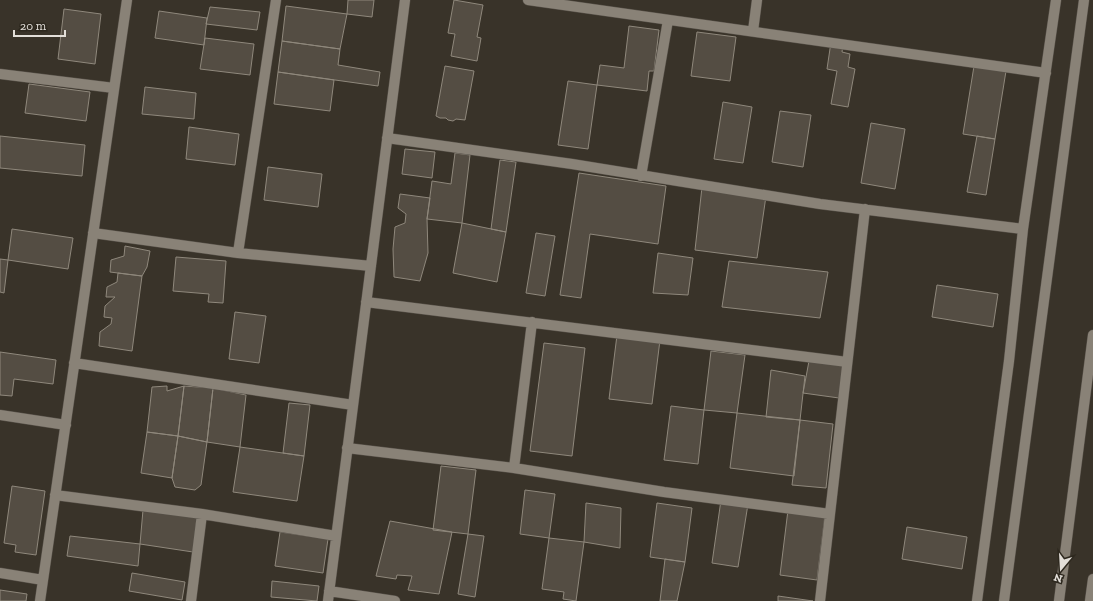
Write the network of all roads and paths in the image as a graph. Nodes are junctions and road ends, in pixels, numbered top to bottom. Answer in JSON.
{"nodes":[{"id":1,"x":127,"y":0,"type":"edge"},
{"id":2,"x":276,"y":0,"type":"edge"},
{"id":3,"x":405,"y":0,"type":"edge"},
{"id":4,"x":528,"y":0,"type":"edge"},
{"id":5,"x":757,"y":0,"type":"edge"},
{"id":6,"x":1056,"y":0,"type":"edge"},
{"id":7,"x":1084,"y":0,"type":"edge"},
{"id":8,"x":668,"y":20,"type":"junction"},
{"id":9,"x":753,"y":31,"type":"junction"},
{"id":10,"x":1046,"y":73,"type":"junction"},
{"id":11,"x":0,"y":74,"type":"edge"},
{"id":12,"x":114,"y":88,"type":"junction"},
{"id":13,"x":387,"y":138,"type":"junction"},
{"id":14,"x":641,"y":176,"type":"junction"},
{"id":15,"x":865,"y":209,"type":"junction"},
{"id":16,"x":1024,"y":229,"type":"junction"},
{"id":17,"x":93,"y":233,"type":"junction"},
{"id":18,"x":238,"y":253,"type":"junction"},
{"id":19,"x":371,"y":266,"type":"junction"},
{"id":20,"x":366,"y":302,"type":"junction"},
{"id":21,"x":532,"y":322,"type":"junction"},
{"id":22,"x":1093,"y":335,"type":"edge"},
{"id":23,"x":847,"y":362,"type":"junction"},
{"id":24,"x":74,"y":363,"type":"junction"},
{"id":25,"x":353,"y":405,"type":"junction"},
{"id":26,"x":0,"y":415,"type":"edge"},
{"id":27,"x":66,"y":424,"type":"junction"},
{"id":28,"x":347,"y":448,"type":"junction"},
{"id":29,"x":514,"y":468,"type":"junction"},
{"id":30,"x":55,"y":495,"type":"junction"},
{"id":31,"x":202,"y":514,"type":"junction"},
{"id":32,"x":830,"y":514,"type":"junction"},
{"id":33,"x":336,"y":536,"type":"junction"},
{"id":34,"x":0,"y":573,"type":"edge"},
{"id":35,"x":1093,"y":579,"type":"edge"},
{"id":36,"x":43,"y":580,"type":"junction"},
{"id":37,"x":329,"y":596,"type":"edge"},
{"id":38,"x":40,"y":601,"type":"edge"},
{"id":39,"x":191,"y":601,"type":"edge"},
{"id":40,"x":395,"y":601,"type":"edge"},
{"id":41,"x":820,"y":601,"type":"edge"},
{"id":42,"x":976,"y":601,"type":"edge"},
{"id":43,"x":1004,"y":601,"type":"edge"},
{"id":44,"x":1059,"y":601,"type":"edge"},
{"id":45,"x":1090,"y":601,"type":"edge"}],
"edges":[{"from":1,"to":12,"type":"street"},
{"from":2,"to":18,"type":"street"},
{"from":3,"to":13,"type":"street"},
{"from":4,"to":8,"type":"street"},
{"from":5,"to":9,"type":"street"},
{"from":6,"to":10,"type":"street"},
{"from":7,"to":43,"type":"street"},
{"from":8,"to":9,"type":"street"},
{"from":8,"to":14,"type":"street"},
{"from":9,"to":10,"type":"street"},
{"from":10,"to":16,"type":"street"},
{"from":11,"to":12,"type":"street"},
{"from":12,"to":17,"type":"street"},
{"from":13,"to":14,"type":"street"},
{"from":13,"to":19,"type":"street"},
{"from":14,"to":15,"type":"street"},
{"from":15,"to":16,"type":"street"},
{"from":15,"to":23,"type":"street"},
{"from":16,"to":42,"type":"street"},
{"from":17,"to":18,"type":"street"},
{"from":17,"to":24,"type":"street"},
{"from":18,"to":19,"type":"street"},
{"from":19,"to":20,"type":"street"},
{"from":20,"to":21,"type":"street"},
{"from":20,"to":25,"type":"street"},
{"from":21,"to":23,"type":"street"},
{"from":21,"to":29,"type":"street"},
{"from":22,"to":44,"type":"street"},
{"from":23,"to":32,"type":"street"},
{"from":24,"to":25,"type":"street"},
{"from":24,"to":27,"type":"street"},
{"from":25,"to":28,"type":"street"},
{"from":26,"to":27,"type":"street"},
{"from":27,"to":30,"type":"street"},
{"from":28,"to":29,"type":"street"},
{"from":28,"to":33,"type":"street"},
{"from":29,"to":32,"type":"street"},
{"from":30,"to":31,"type":"street"},
{"from":30,"to":36,"type":"street"},
{"from":31,"to":33,"type":"street"},
{"from":31,"to":39,"type":"street"},
{"from":32,"to":41,"type":"street"},
{"from":33,"to":37,"type":"street"},
{"from":34,"to":36,"type":"street"},
{"from":35,"to":45,"type":"street"},
{"from":36,"to":38,"type":"street"},
{"from":37,"to":40,"type":"street"}]}
